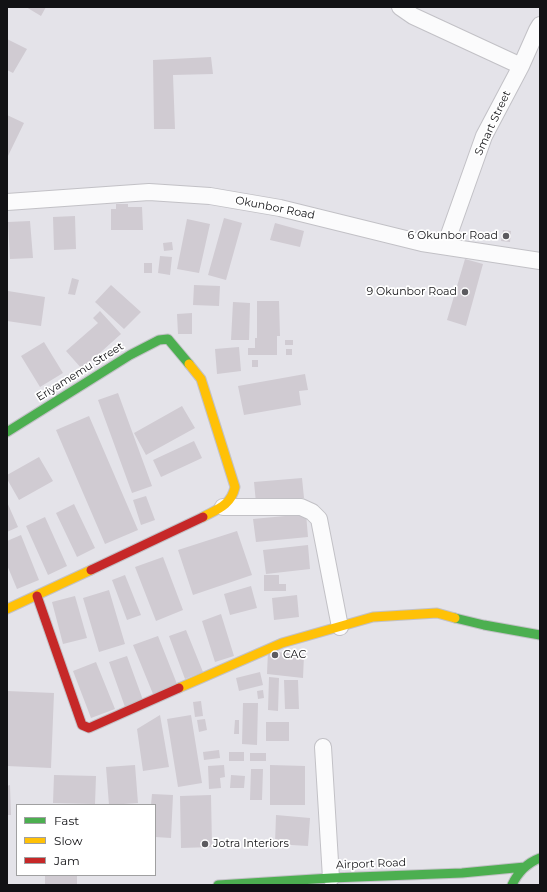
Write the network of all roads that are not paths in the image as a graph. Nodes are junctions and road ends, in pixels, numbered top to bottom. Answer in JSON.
{"nodes":[{"id":1,"x":400,"y":7,"type":"edge"},
{"id":2,"x":540,"y":25,"type":"edge"},
{"id":3,"x":521,"y":66,"type":"junction"},
{"id":4,"x":7,"y":202,"type":"edge"},
{"id":5,"x":445,"y":246,"type":"junction"},
{"id":6,"x":540,"y":261,"type":"edge"},
{"id":7,"x":7,"y":432,"type":"edge"},
{"id":8,"x":223,"y":507,"type":"junction"},
{"id":9,"x":37,"y":596,"type":"junction"},
{"id":10,"x":7,"y":609,"type":"edge"},
{"id":11,"x":340,"y":627,"type":"junction"},
{"id":12,"x":540,"y":635,"type":"edge"},
{"id":13,"x":323,"y":747,"type":"dead end"},
{"id":14,"x":540,"y":858,"type":"edge"},
{"id":15,"x":525,"y":867,"type":"junction"},
{"id":16,"x":331,"y":878,"type":"junction"},
{"id":17,"x":242,"y":884,"type":"edge"},
{"id":18,"x":218,"y":885,"type":"edge"},
{"id":19,"x":512,"y":885,"type":"edge"}],
"edges":[{"from":1,"to":3,"type":"street"},
{"from":2,"to":3,"type":"street","name":"Smart Street"},
{"from":3,"to":5,"type":"street","name":"Smart Street"},
{"from":4,"to":5,"type":"street","name":"Okunbor Road"},
{"from":5,"to":6,"type":"street","name":"Okunbor Road"},
{"from":7,"to":8,"type":"main road","name":"Eriyamemu Street"},
{"from":8,"to":9,"type":"main road"},
{"from":8,"to":11,"type":"street"},
{"from":9,"to":10,"type":"main road"},
{"from":9,"to":11,"type":"main road"},
{"from":11,"to":12,"type":"main road"},
{"from":13,"to":16,"type":"street"},
{"from":14,"to":15,"type":"main road"},
{"from":15,"to":16,"type":"main road","name":"Airport Road"},
{"from":15,"to":19,"type":"main road"},
{"from":16,"to":17,"type":"main road","name":"Airport Road"},
{"from":17,"to":18,"type":"main road","name":"Airport Road"}]}
